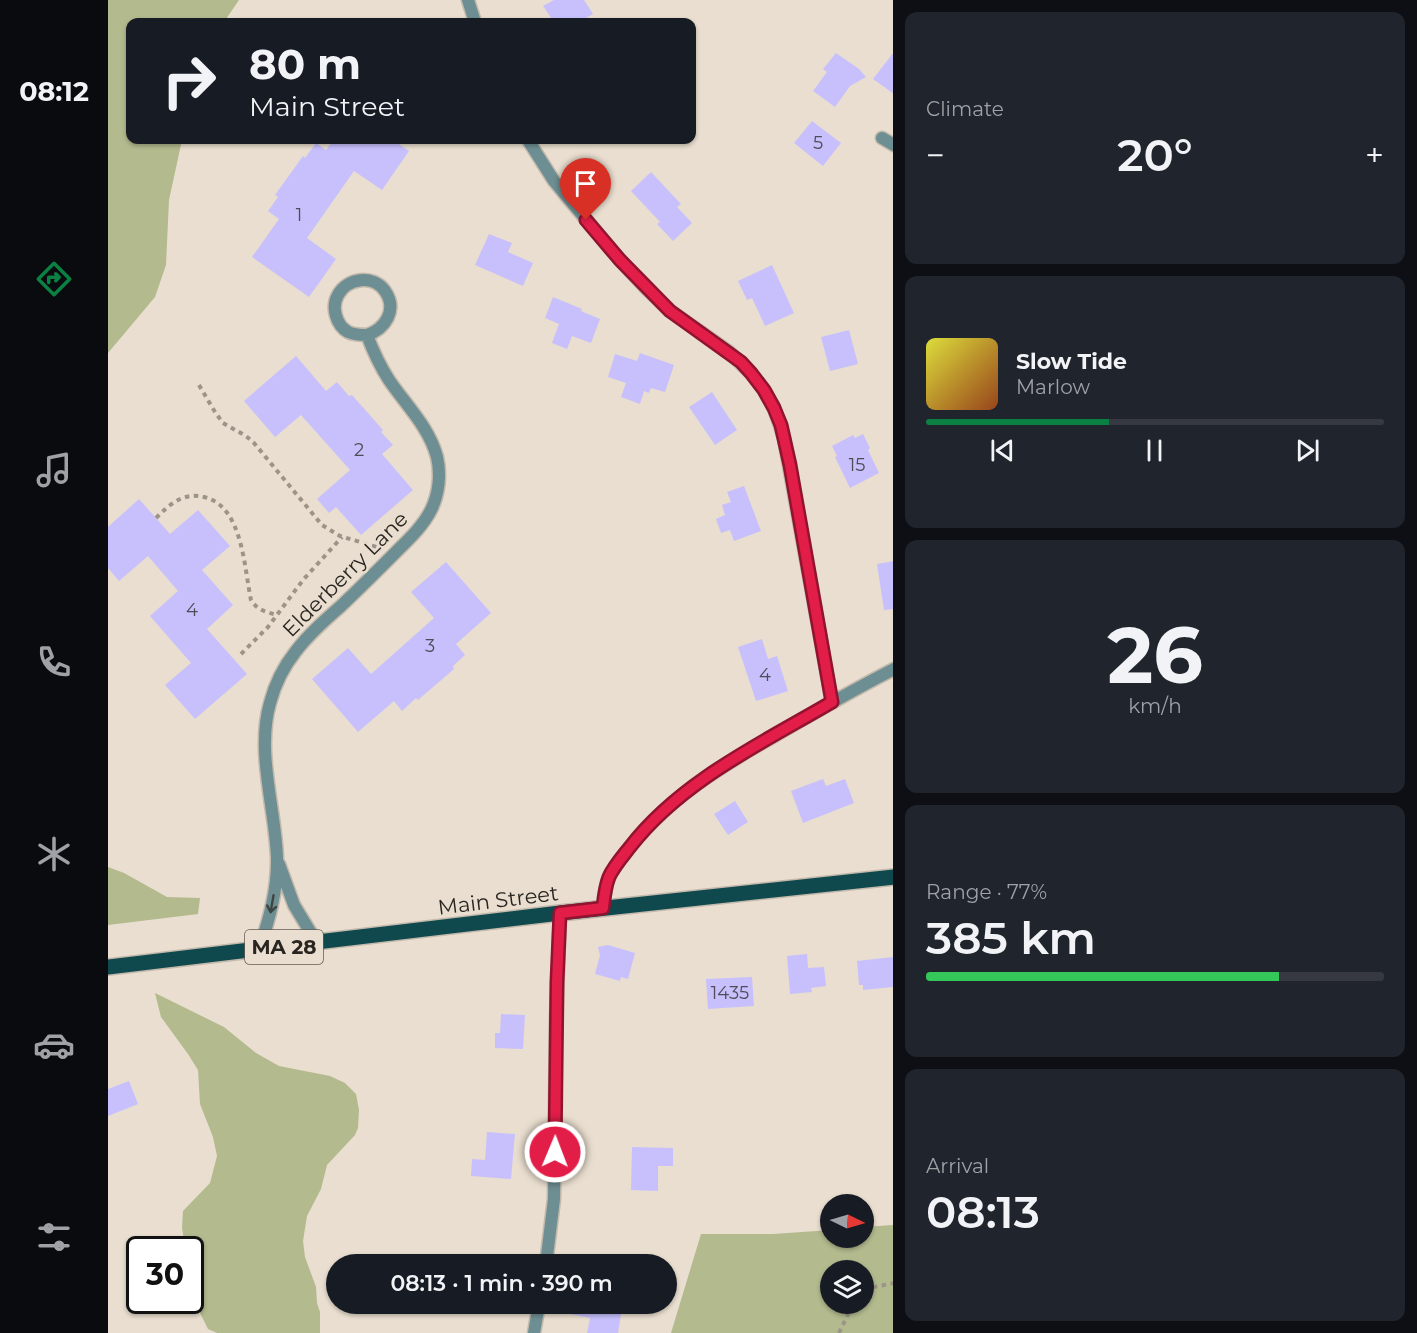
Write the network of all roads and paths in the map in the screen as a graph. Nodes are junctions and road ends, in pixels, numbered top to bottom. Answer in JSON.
{"nodes":[{"id":1,"x":468,"y":0,"type":"edge"},
{"id":2,"x":474,"y":18,"type":"edge"},
{"id":3,"x":882,"y":138,"type":"dead end"},
{"id":4,"x":531,"y":144,"type":"edge"},
{"id":5,"x":893,"y":144,"type":"edge"},
{"id":6,"x":367,"y":335,"type":"junction"},
{"id":7,"x":199,"y":385,"type":"dead end"},
{"id":8,"x":156,"y":518,"type":"dead end"},
{"id":9,"x":342,"y":537,"type":"junction"},
{"id":10,"x":392,"y":556,"type":"junction"},
{"id":11,"x":277,"y":615,"type":"junction"},
{"id":12,"x":241,"y":654,"type":"dead end"},
{"id":13,"x":893,"y":670,"type":"edge"},
{"id":14,"x":832,"y":702,"type":"junction"},
{"id":15,"x":277,"y":857,"type":"junction"},
{"id":16,"x":893,"y":877,"type":"edge"},
{"id":17,"x":603,"y":908,"type":"junction"},
{"id":18,"x":560,"y":913,"type":"junction"},
{"id":19,"x":317,"y":943,"type":"junction"},
{"id":20,"x":259,"y":950,"type":"junction"},
{"id":21,"x":108,"y":968,"type":"edge"},
{"id":22,"x":547,"y":1254,"type":"edge"},
{"id":23,"x":893,"y":1283,"type":"edge"},
{"id":24,"x":874,"y":1287,"type":"edge"},
{"id":25,"x":537,"y":1314,"type":"edge"},
{"id":26,"x":848,"y":1314,"type":"edge"},
{"id":27,"x":534,"y":1333,"type":"edge"},
{"id":28,"x":839,"y":1333,"type":"edge"}],
"edges":[{"from":1,"to":2,"type":"street"},
{"from":3,"to":5,"type":"street"},
{"from":4,"to":14,"type":"street"},
{"from":6,"to":6,"type":"street"},
{"from":6,"to":10,"type":"street","name":"Elderberry Lane"},
{"from":7,"to":9,"type":"path"},
{"from":8,"to":11,"type":"path"},
{"from":9,"to":10,"type":"path"},
{"from":9,"to":11,"type":"path"},
{"from":10,"to":15,"type":"street","name":"Elderberry Lane"},
{"from":11,"to":12,"type":"path"},
{"from":13,"to":14,"type":"street"},
{"from":14,"to":17,"type":"street"},
{"from":15,"to":19,"type":"street","name":"Elderberry Lane"},
{"from":15,"to":20,"type":"street","name":"Elderberry Lane","one_way":true},
{"from":16,"to":17,"type":"main road","name":"Main Street","number":"MA 28"},
{"from":17,"to":18,"type":"main road","name":"Main Street","number":"MA 28"},
{"from":18,"to":19,"type":"main road","name":"Main Street","number":"MA 28"},
{"from":18,"to":22,"type":"street"},
{"from":19,"to":20,"type":"main road","name":"Main Street","number":"MA 28"},
{"from":20,"to":21,"type":"main road","name":"Main Street","number":"MA 28"},
{"from":23,"to":24,"type":"path"},
{"from":25,"to":27,"type":"street"},
{"from":26,"to":28,"type":"path"}]}
